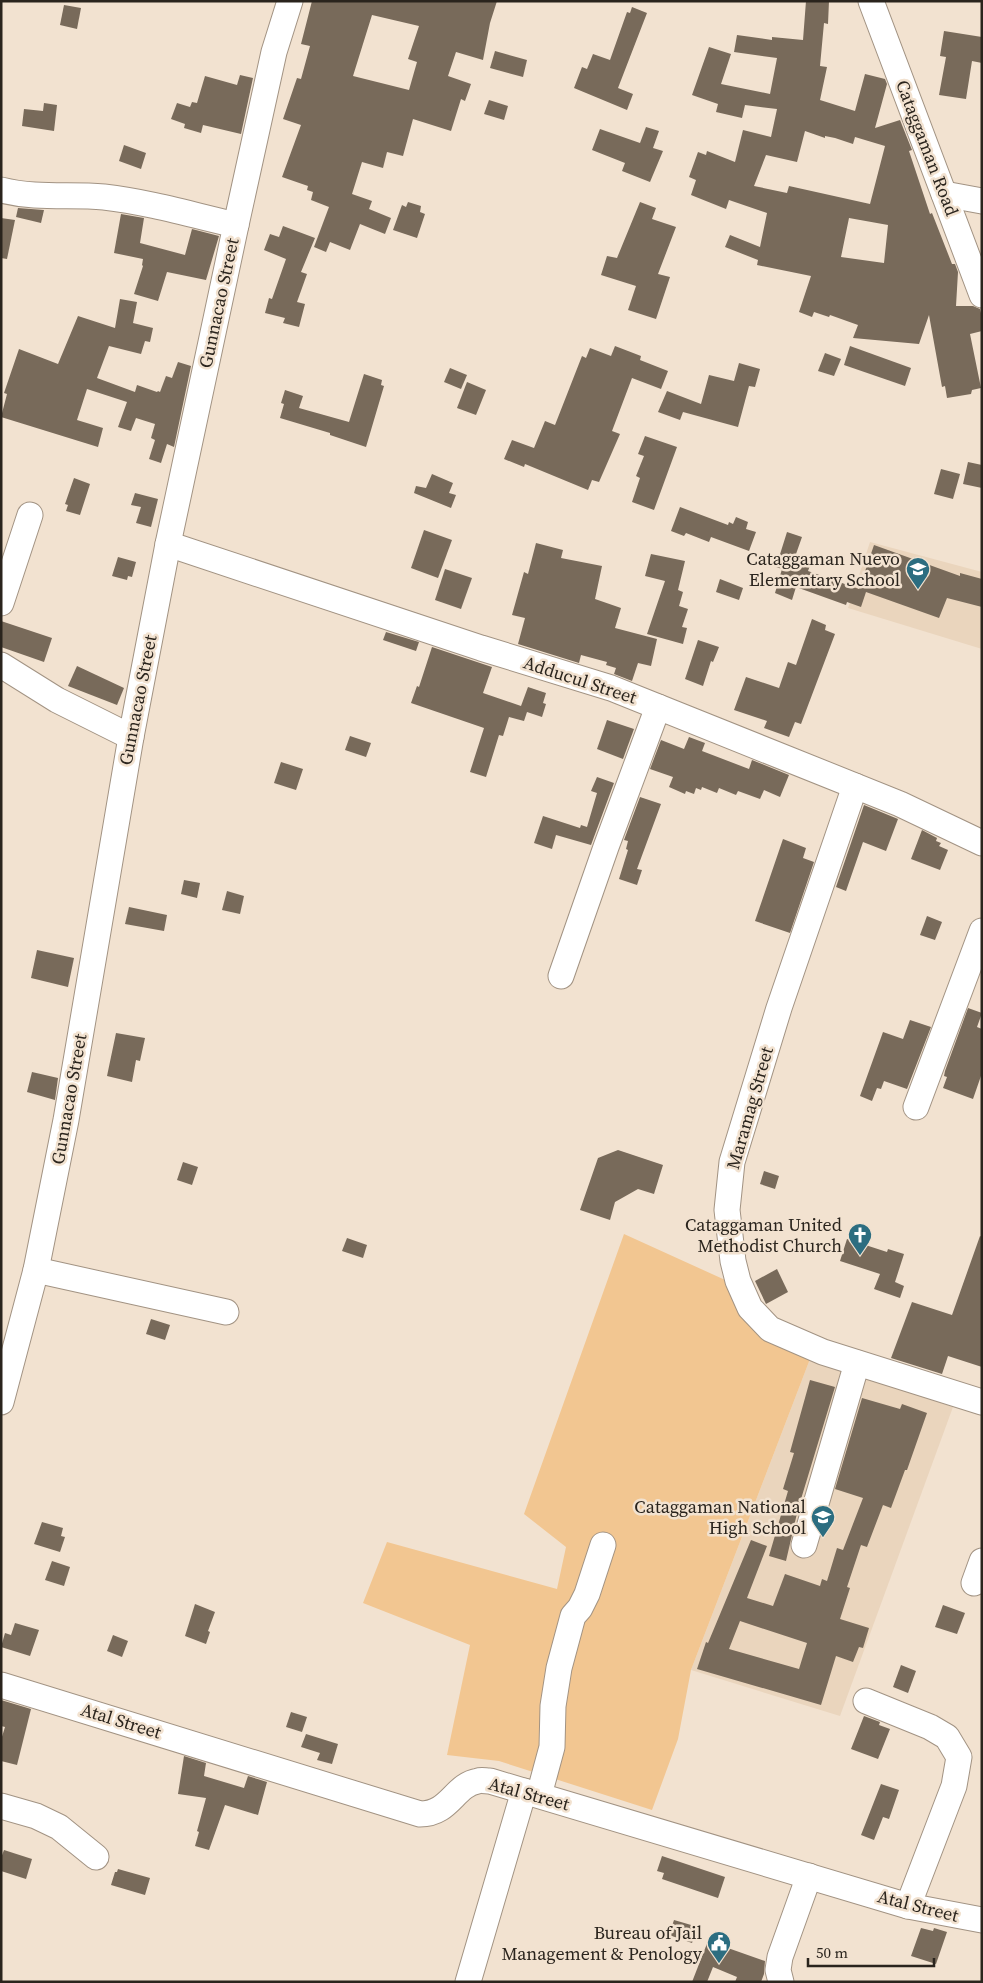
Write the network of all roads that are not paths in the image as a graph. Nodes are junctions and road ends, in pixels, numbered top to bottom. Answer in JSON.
{"nodes":[{"id":1,"x":290,"y":1,"type":"edge"},
{"id":2,"x":871,"y":1,"type":"edge"},
{"id":3,"x":1,"y":190,"type":"edge"},
{"id":4,"x":944,"y":194,"type":"junction"},
{"id":5,"x":982,"y":201,"type":"edge"},
{"id":6,"x":236,"y":225,"type":"junction"},
{"id":7,"x":982,"y":295,"type":"edge"},
{"id":8,"x":30,"y":515,"type":"dead end"},
{"id":9,"x":168,"y":544,"type":"junction"},
{"id":10,"x":1,"y":603,"type":"edge"},
{"id":11,"x":1,"y":665,"type":"edge"},
{"id":12,"x":658,"y":707,"type":"junction"},
{"id":13,"x":131,"y":737,"type":"junction"},
{"id":14,"x":855,"y":786,"type":"junction"},
{"id":15,"x":982,"y":842,"type":"edge"},
{"id":16,"x":982,"y":931,"type":"edge"},
{"id":17,"x":562,"y":976,"type":"dead end"},
{"id":18,"x":916,"y":1107,"type":"dead end"},
{"id":19,"x":36,"y":1270,"type":"junction"},
{"id":20,"x":226,"y":1312,"type":"dead end"},
{"id":21,"x":857,"y":1363,"type":"junction"},
{"id":22,"x":1,"y":1402,"type":"edge"},
{"id":23,"x":982,"y":1402,"type":"edge"},
{"id":24,"x":603,"y":1545,"type":"dead end"},
{"id":25,"x":804,"y":1545,"type":"dead end"},
{"id":26,"x":1,"y":1685,"type":"edge"},
{"id":27,"x":866,"y":1701,"type":"dead end"},
{"id":28,"x":532,"y":1793,"type":"junction"},
{"id":29,"x":1,"y":1806,"type":"edge"},
{"id":30,"x":96,"y":1857,"type":"dead end"},
{"id":31,"x":808,"y":1876,"type":"junction"},
{"id":32,"x":908,"y":1906,"type":"junction"},
{"id":33,"x":982,"y":1920,"type":"edge"},
{"id":34,"x":778,"y":1978,"type":"edge"},
{"id":35,"x":468,"y":1982,"type":"edge"}],
"edges":[{"from":1,"to":6,"type":"street","name":"Gunnacao Street"},
{"from":2,"to":4,"type":"street","name":"Cataggaman Road"},
{"from":3,"to":6,"type":"street"},
{"from":4,"to":5,"type":"street"},
{"from":4,"to":7,"type":"street","name":"Cataggaman Road"},
{"from":6,"to":9,"type":"street","name":"Gunnacao Street"},
{"from":8,"to":10,"type":"street"},
{"from":9,"to":12,"type":"street","name":"Adducul Street"},
{"from":9,"to":13,"type":"street","name":"Gunnacao Street"},
{"from":11,"to":13,"type":"street"},
{"from":12,"to":14,"type":"street","name":"Adducul Street"},
{"from":12,"to":17,"type":"street"},
{"from":13,"to":19,"type":"street","name":"Gunnacao Street"},
{"from":14,"to":15,"type":"street","name":"Adducul Street"},
{"from":14,"to":21,"type":"street","name":"Maramag Street"},
{"from":16,"to":18,"type":"street"},
{"from":19,"to":20,"type":"street"},
{"from":19,"to":22,"type":"street","name":"Gunnacao Street"},
{"from":21,"to":23,"type":"street","name":"Maramag Street"},
{"from":21,"to":25,"type":"street"},
{"from":24,"to":28,"type":"street"},
{"from":26,"to":28,"type":"street","name":"Atal Street"},
{"from":27,"to":32,"type":"street"},
{"from":28,"to":31,"type":"street","name":"Atal Street"},
{"from":28,"to":35,"type":"street"},
{"from":29,"to":30,"type":"street"},
{"from":31,"to":32,"type":"street","name":"Atal Street"},
{"from":31,"to":34,"type":"street"},
{"from":32,"to":33,"type":"street","name":"Atal Street"}]}
